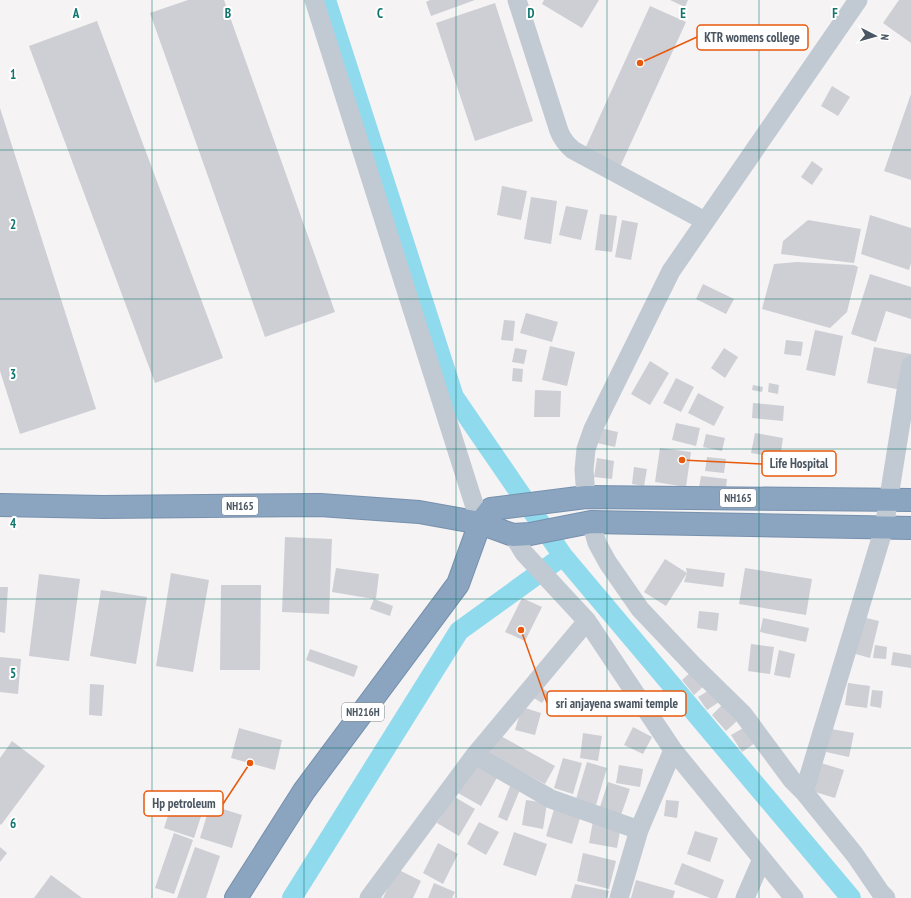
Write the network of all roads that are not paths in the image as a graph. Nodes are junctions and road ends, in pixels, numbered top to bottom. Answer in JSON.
{"nodes":[{"id":1,"x":314,"y":0,"type":"edge"},
{"id":2,"x":517,"y":0,"type":"edge"},
{"id":3,"x":858,"y":0,"type":"edge"},
{"id":4,"x":705,"y":222,"type":"junction"},
{"id":5,"x":911,"y":365,"type":"edge"},
{"id":6,"x":576,"y":499,"type":"junction"},
{"id":7,"x":889,"y":500,"type":"junction"},
{"id":8,"x":911,"y":500,"type":"edge"},
{"id":9,"x":0,"y":505,"type":"edge"},
{"id":10,"x":591,"y":522,"type":"junction"},
{"id":11,"x":480,"y":523,"type":"junction"},
{"id":12,"x":884,"y":528,"type":"junction"},
{"id":13,"x":911,"y":528,"type":"edge"},
{"id":14,"x":522,"y":541,"type":"junction"},
{"id":15,"x":587,"y":621,"type":"junction"},
{"id":16,"x":673,"y":750,"type":"junction"},
{"id":17,"x":476,"y":755,"type":"junction"},
{"id":18,"x":804,"y":792,"type":"junction"},
{"id":19,"x":639,"y":830,"type":"junction"},
{"id":20,"x":762,"y":859,"type":"junction"},
{"id":21,"x":236,"y":898,"type":"edge"},
{"id":22,"x":369,"y":898,"type":"edge"},
{"id":23,"x":619,"y":898,"type":"edge"},
{"id":24,"x":745,"y":898,"type":"edge"},
{"id":25,"x":794,"y":898,"type":"edge"},
{"id":26,"x":886,"y":898,"type":"edge"}],
"edges":[{"from":1,"to":11,"type":"street"},
{"from":2,"to":4,"type":"street"},
{"from":3,"to":4,"type":"street"},
{"from":4,"to":6,"type":"street"},
{"from":5,"to":7,"type":"street"},
{"from":6,"to":7,"type":"highway","number":"NH165"},
{"from":6,"to":11,"type":"highway","number":"NH165"},
{"from":7,"to":8,"type":"highway","number":"NH165"},
{"from":7,"to":12,"type":"street"},
{"from":9,"to":11,"type":"highway","number":"NH165"},
{"from":10,"to":12,"type":"highway","number":"NH165"},
{"from":10,"to":14,"type":"highway","number":"NH165"},
{"from":10,"to":18,"type":"street"},
{"from":11,"to":14,"type":"highway","number":"NH165"},
{"from":11,"to":21,"type":"highway","number":"NH216H"},
{"from":12,"to":13,"type":"highway","number":"NH165"},
{"from":12,"to":18,"type":"street"},
{"from":14,"to":15,"type":"street"},
{"from":15,"to":16,"type":"street"},
{"from":15,"to":17,"type":"street"},
{"from":16,"to":19,"type":"street"},
{"from":16,"to":20,"type":"street"},
{"from":17,"to":19,"type":"street"},
{"from":17,"to":22,"type":"street"},
{"from":18,"to":26,"type":"street"},
{"from":19,"to":23,"type":"street"},
{"from":20,"to":24,"type":"street"},
{"from":20,"to":25,"type":"street"}]}
